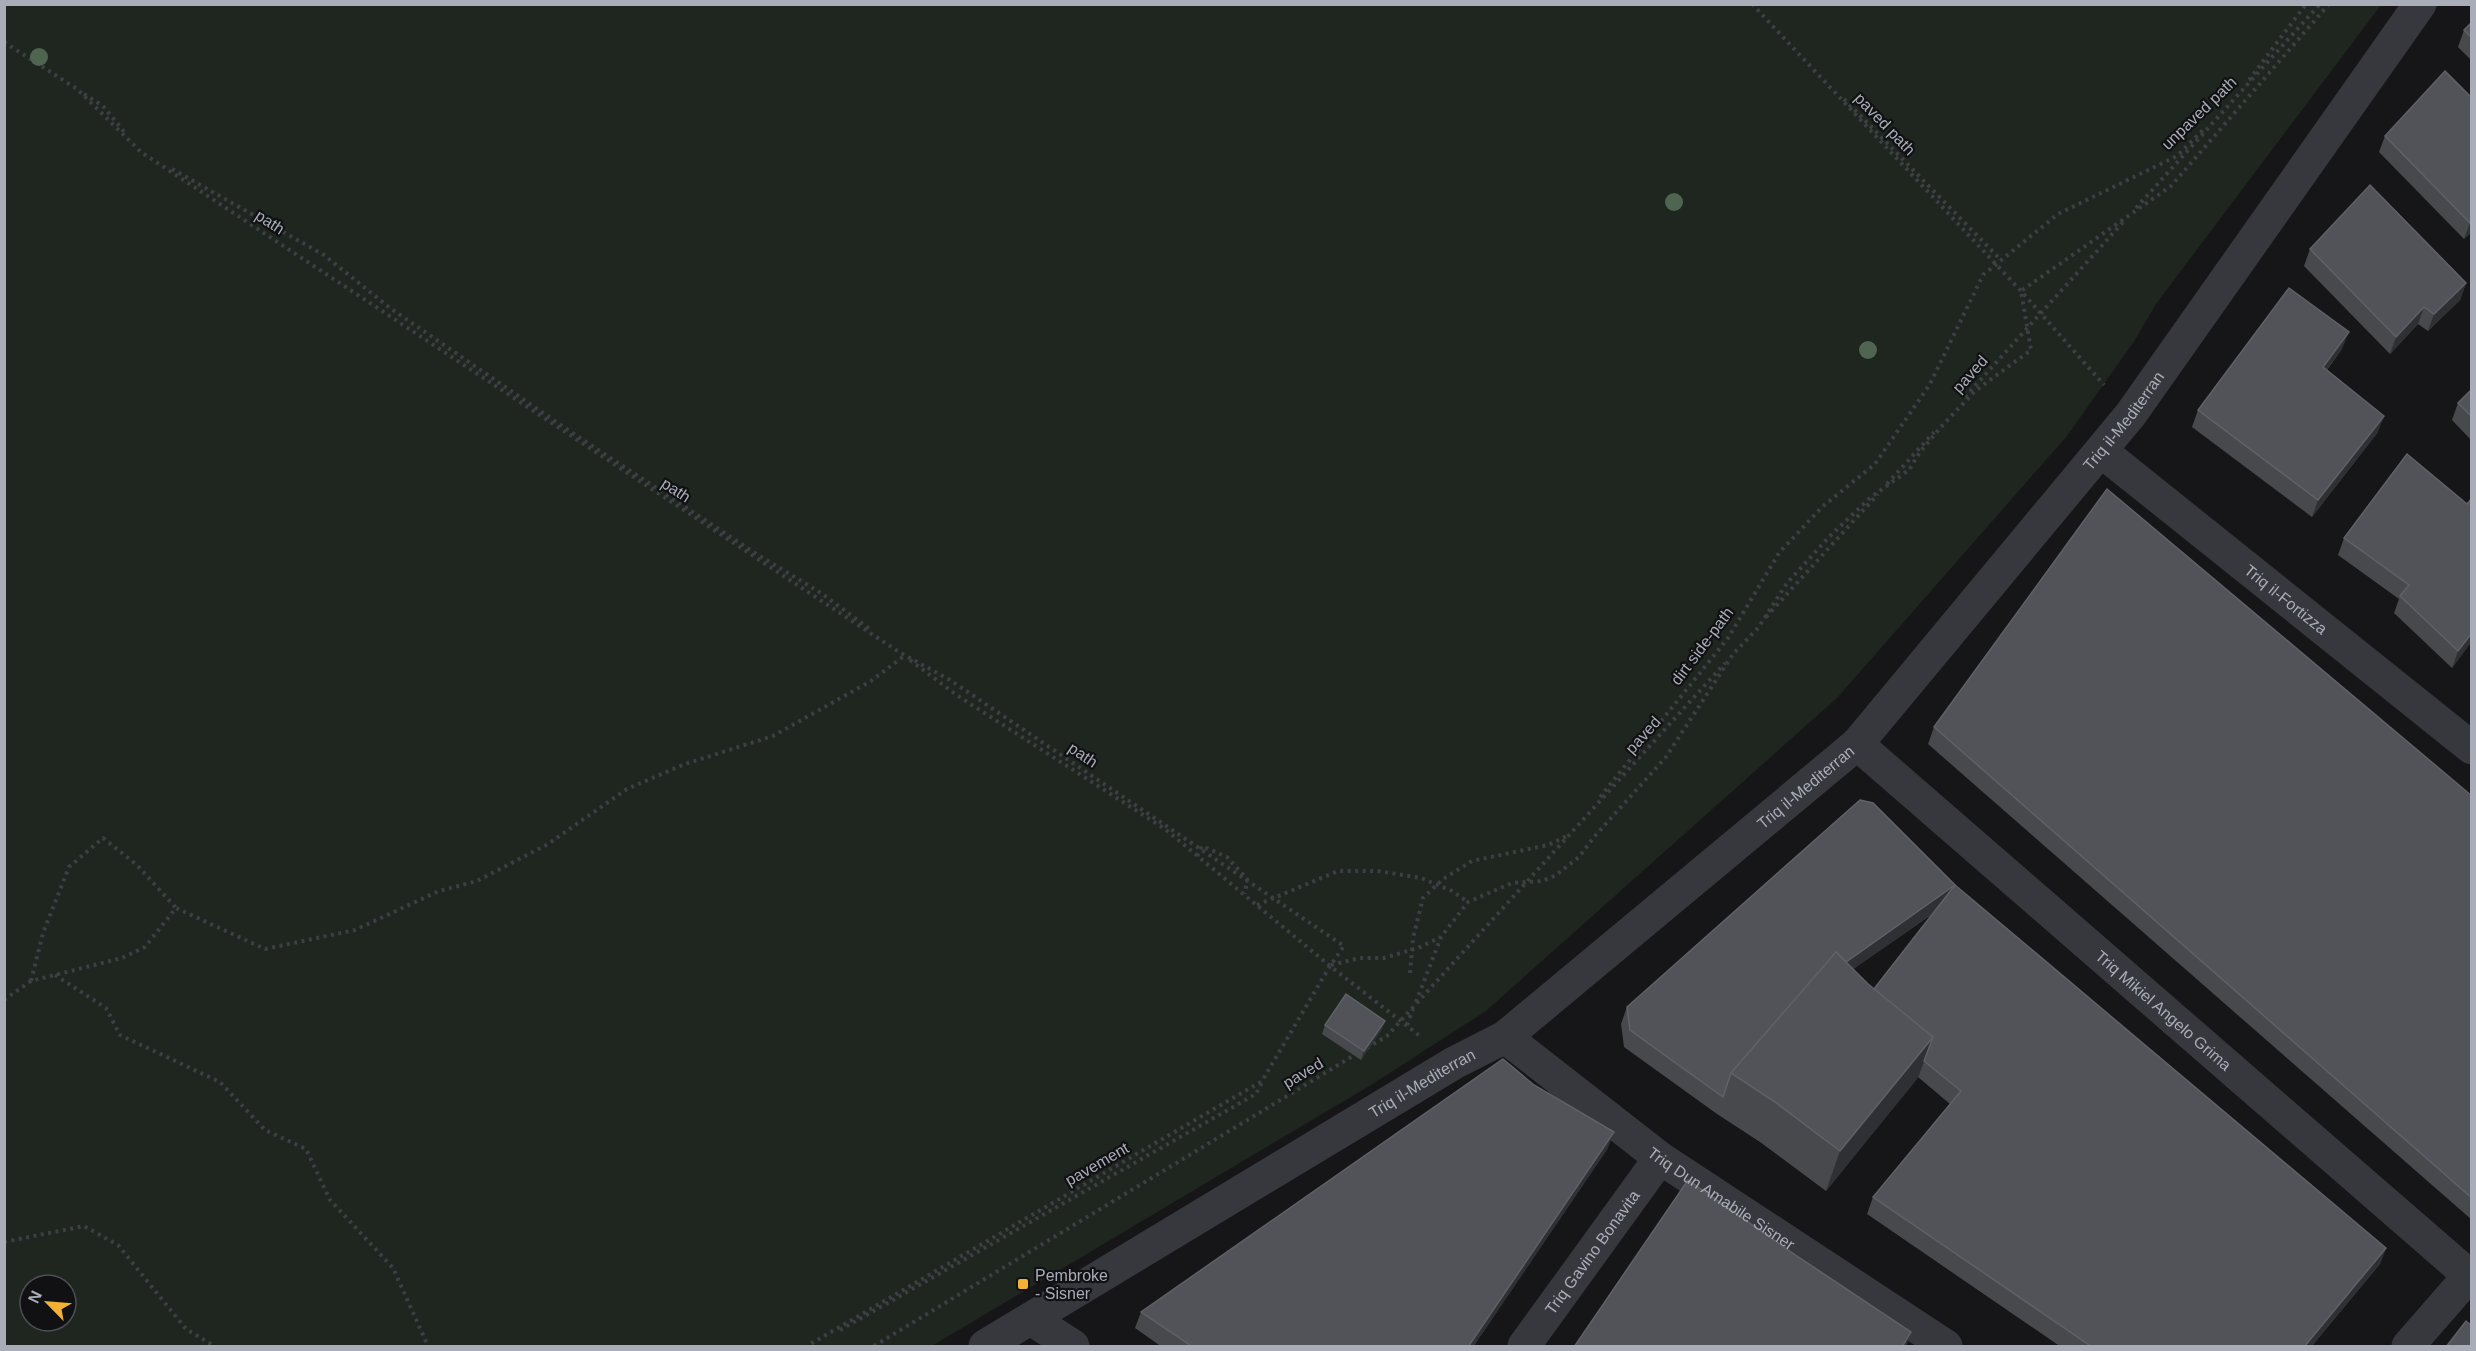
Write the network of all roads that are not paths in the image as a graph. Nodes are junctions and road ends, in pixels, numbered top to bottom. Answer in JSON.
{"nodes":[{"id":1,"x":2420,"y":4,"type":"edge"},
{"id":2,"x":2101,"y":451,"type":"junction"},
{"id":3,"x":2468,"y":739,"type":"edge"},
{"id":4,"x":1857,"y":744,"type":"junction"},
{"id":5,"x":1505,"y":1037,"type":"junction"},
{"id":6,"x":1660,"y":1158,"type":"junction"},
{"id":7,"x":2470,"y":1277,"type":"edge"},
{"id":8,"x":1031,"y":1319,"type":"junction"},
{"id":9,"x":985,"y":1347,"type":"edge"},
{"id":10,"x":1073,"y":1347,"type":"edge"},
{"id":11,"x":1524,"y":1347,"type":"edge"},
{"id":12,"x":1946,"y":1347,"type":"edge"},
{"id":13,"x":2408,"y":1347,"type":"edge"}],
"edges":[{"from":1,"to":2,"type":"street","name":"Triq il-Mediterran"},
{"from":2,"to":3,"type":"street","name":"Triq il-Fortizza"},
{"from":2,"to":4,"type":"street","name":"Triq il-Mediterran"},
{"from":4,"to":5,"type":"street","name":"Triq il-Mediterran"},
{"from":4,"to":7,"type":"street","name":"Triq Mikiel Angelo Grima"},
{"from":5,"to":6,"type":"street","name":"Triq Dun Amabile Sisner"},
{"from":5,"to":8,"type":"street","name":"Triq il-Mediterran"},
{"from":6,"to":11,"type":"street","name":"Triq Gavino Bonavita"},
{"from":6,"to":12,"type":"street","name":"Triq Dun Amabile Sisner"},
{"from":7,"to":13,"type":"street"},
{"from":8,"to":9,"type":"street","name":"Triq il-Mediterran"},
{"from":8,"to":10,"type":"street"}]}
